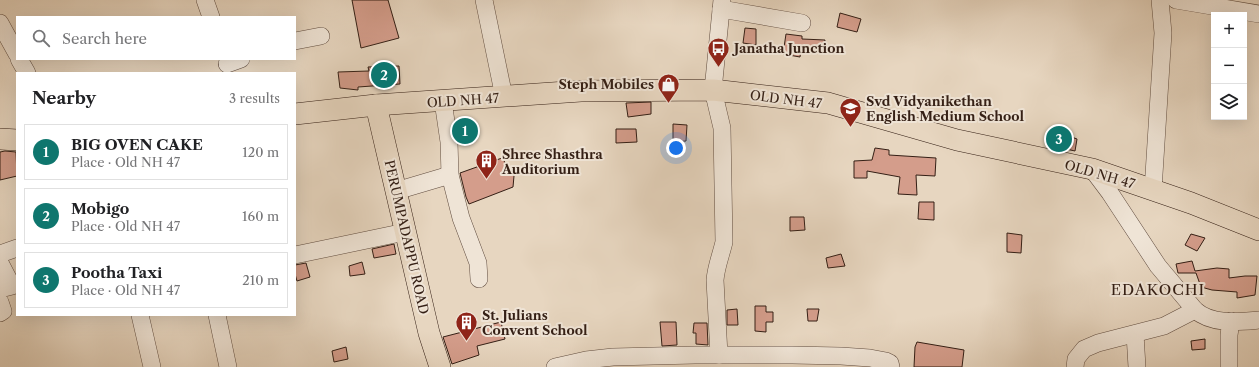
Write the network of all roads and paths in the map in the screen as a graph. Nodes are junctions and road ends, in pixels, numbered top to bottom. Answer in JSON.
{"nodes":[{"id":1,"x":484,"y":0,"type":"edge"},
{"id":2,"x":1160,"y":0,"type":"edge"},
{"id":3,"x":1176,"y":0,"type":"edge"},
{"id":4,"x":721,"y":4,"type":"edge"},
{"id":5,"x":1259,"y":14,"type":"edge"},
{"id":6,"x":0,"y":23,"type":"edge"},
{"id":7,"x":802,"y":23,"type":"dead end"},
{"id":8,"x":321,"y":36,"type":"dead end"},
{"id":9,"x":296,"y":41,"type":"edge"},
{"id":10,"x":16,"y":52,"type":"edge"},
{"id":11,"x":20,"y":60,"type":"edge"},
{"id":12,"x":26,"y":72,"type":"edge"},
{"id":13,"x":713,"y":90,"type":"junction"},
{"id":14,"x":504,"y":97,"type":"junction"},
{"id":15,"x":443,"y":101,"type":"junction"},
{"id":16,"x":376,"y":105,"type":"junction"},
{"id":17,"x":296,"y":114,"type":"edge"},
{"id":18,"x":0,"y":139,"type":"edge"},
{"id":19,"x":16,"y":140,"type":"edge"},
{"id":20,"x":1092,"y":169,"type":"junction"},
{"id":21,"x":450,"y":175,"type":"junction"},
{"id":22,"x":1153,"y":190,"type":"junction"},
{"id":23,"x":396,"y":191,"type":"junction"},
{"id":24,"x":1259,"y":230,"type":"edge"},
{"id":25,"x":405,"y":232,"type":"junction"},
{"id":26,"x":16,"y":248,"type":"edge"},
{"id":27,"x":0,"y":254,"type":"edge"},
{"id":28,"x":296,"y":255,"type":"edge"},
{"id":29,"x":0,"y":263,"type":"edge"},
{"id":30,"x":479,"y":279,"type":"dead end"},
{"id":31,"x":0,"y":289,"type":"edge"},
{"id":32,"x":0,"y":302,"type":"edge"},
{"id":33,"x":1195,"y":310,"type":"junction"},
{"id":34,"x":0,"y":313,"type":"edge"},
{"id":35,"x":140,"y":316,"type":"edge"},
{"id":36,"x":217,"y":316,"type":"edge"},
{"id":37,"x":1259,"y":320,"type":"edge"},
{"id":38,"x":1231,"y":321,"type":"junction"},
{"id":39,"x":1135,"y":334,"type":"junction"},
{"id":40,"x":719,"y":355,"type":"junction"},
{"id":41,"x":780,"y":361,"type":"edge"},
{"id":42,"x":152,"y":367,"type":"edge"},
{"id":43,"x":228,"y":367,"type":"edge"},
{"id":44,"x":440,"y":367,"type":"edge"},
{"id":45,"x":555,"y":367,"type":"edge"},
{"id":46,"x":891,"y":367,"type":"edge"},
{"id":47,"x":1075,"y":367,"type":"edge"},
{"id":48,"x":1137,"y":367,"type":"edge"},
{"id":49,"x":1229,"y":367,"type":"edge"}],
"edges":[{"from":1,"to":14,"type":"street"},
{"from":2,"to":22,"type":"street"},
{"from":3,"to":5,"type":"street"},
{"from":4,"to":7,"type":"street"},
{"from":4,"to":13,"type":"street"},
{"from":6,"to":10,"type":"street"},
{"from":8,"to":9,"type":"street"},
{"from":11,"to":12,"type":"street"},
{"from":13,"to":14,"type":"main road","name":"OLD NH 47"},
{"from":13,"to":20,"type":"main road","name":"OLD NH 47"},
{"from":13,"to":40,"type":"street"},
{"from":14,"to":15,"type":"main road","name":"OLD NH 47"},
{"from":15,"to":16,"type":"main road","name":"OLD NH 47"},
{"from":15,"to":21,"type":"street"},
{"from":16,"to":17,"type":"main road","name":"OLD NH 47"},
{"from":16,"to":23,"type":"main road","name":"PERUMPADAPPU ROAD"},
{"from":18,"to":19,"type":"main road"},
{"from":20,"to":22,"type":"main road","name":"OLD NH 47"},
{"from":20,"to":33,"type":"street"},
{"from":21,"to":23,"type":"street"},
{"from":21,"to":30,"type":"street"},
{"from":22,"to":24,"type":"main road","name":"OLD NH 47"},
{"from":23,"to":25,"type":"main road","name":"PERUMPADAPPU ROAD"},
{"from":25,"to":28,"type":"street"},
{"from":25,"to":44,"type":"main road","name":"PERUMPADAPPU ROAD"},
{"from":26,"to":27,"type":"street"},
{"from":29,"to":31,"type":"street"},
{"from":32,"to":34,"type":"street"},
{"from":33,"to":38,"type":"street"},
{"from":33,"to":39,"type":"street"},
{"from":35,"to":42,"type":"street"},
{"from":36,"to":43,"type":"street"},
{"from":37,"to":38,"type":"street"},
{"from":38,"to":49,"type":"street"},
{"from":39,"to":47,"type":"street"},
{"from":39,"to":48,"type":"street"},
{"from":40,"to":41,"type":"street"},
{"from":40,"to":45,"type":"street"},
{"from":41,"to":46,"type":"street"}]}
